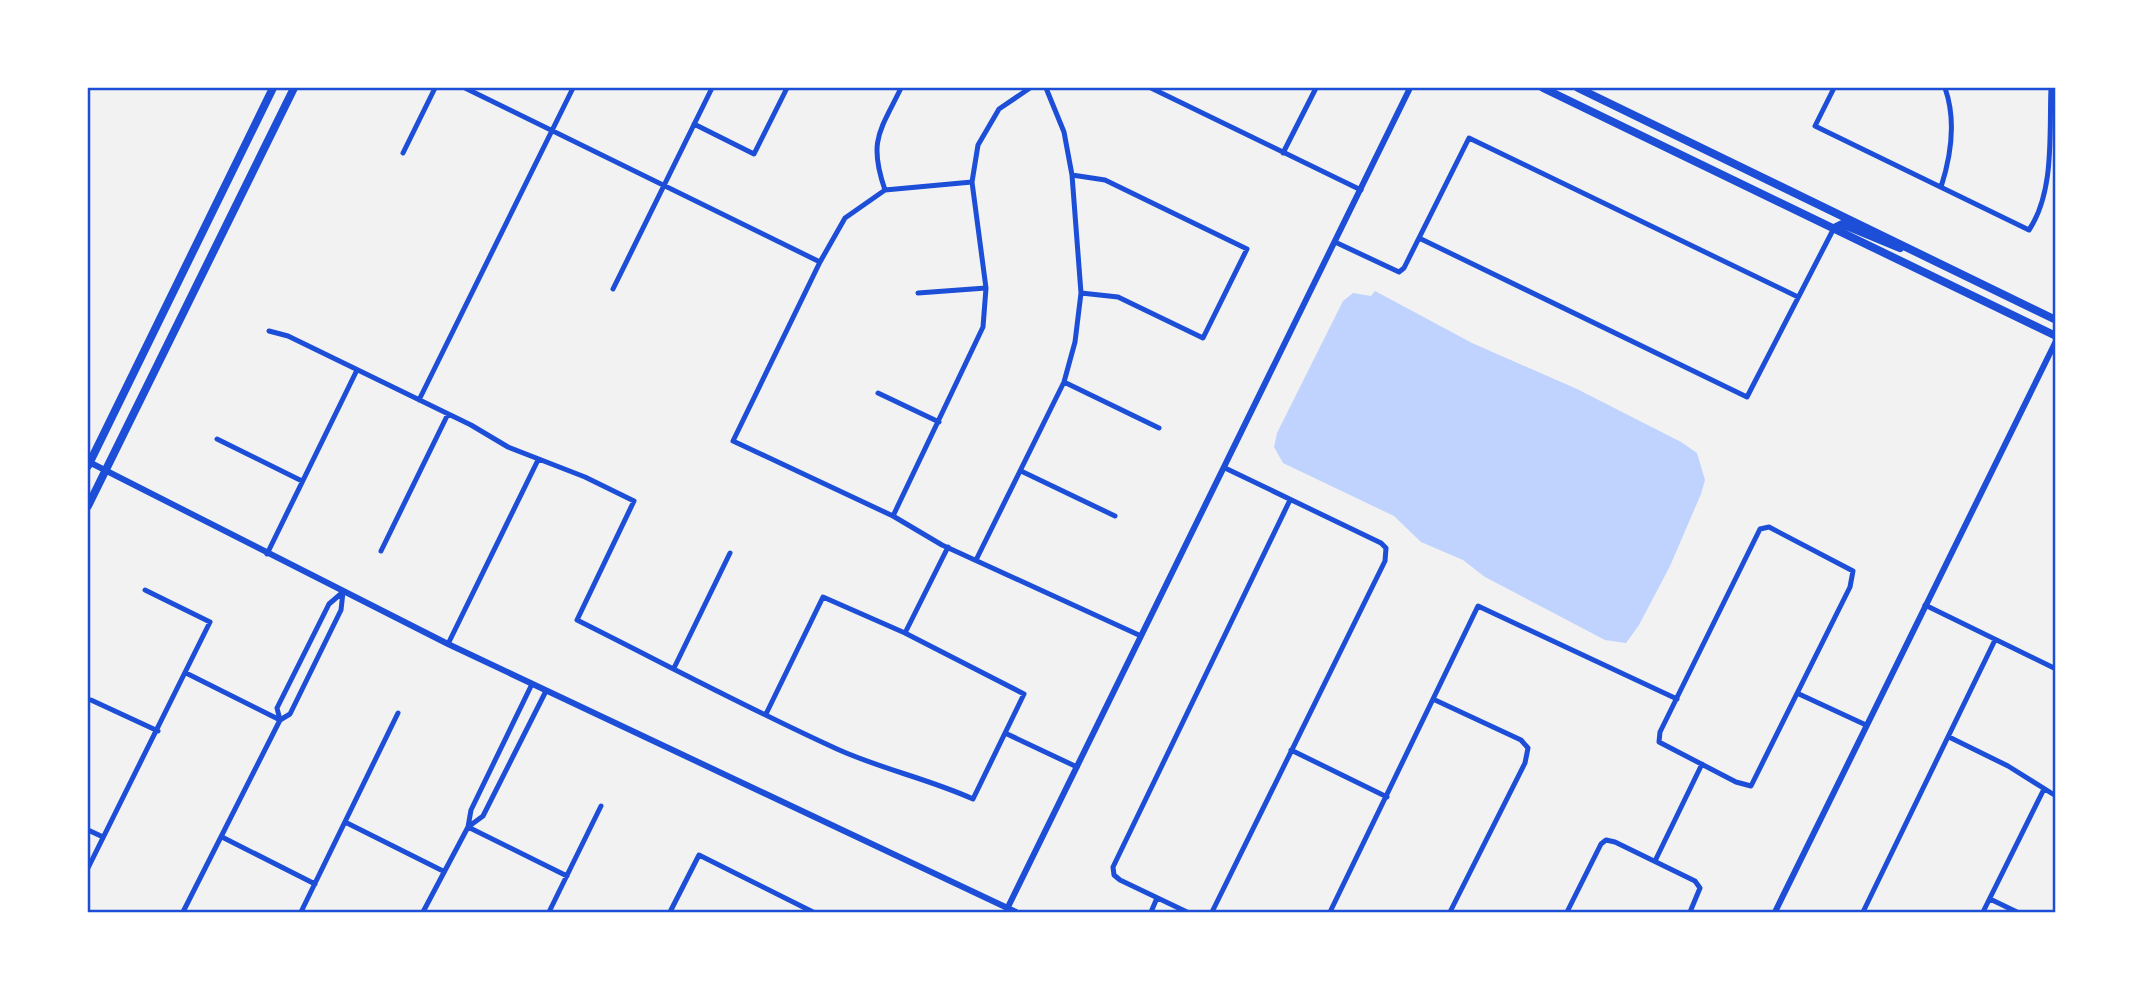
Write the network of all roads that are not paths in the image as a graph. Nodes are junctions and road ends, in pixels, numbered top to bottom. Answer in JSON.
{"nodes":[{"id":1,"x":273,"y":88,"type":"edge"},
{"id":2,"x":294,"y":88,"type":"edge"},
{"id":3,"x":435,"y":88,"type":"edge"},
{"id":4,"x":466,"y":88,"type":"edge"},
{"id":5,"x":573,"y":88,"type":"edge"},
{"id":6,"x":712,"y":88,"type":"edge"},
{"id":7,"x":788,"y":88,"type":"edge"},
{"id":8,"x":901,"y":88,"type":"edge"},
{"id":9,"x":1030,"y":88,"type":"edge"},
{"id":10,"x":1046,"y":88,"type":"edge"},
{"id":11,"x":1151,"y":88,"type":"edge"},
{"id":12,"x":1316,"y":88,"type":"edge"},
{"id":13,"x":1410,"y":88,"type":"edge"},
{"id":14,"x":1543,"y":88,"type":"edge"},
{"id":15,"x":1578,"y":88,"type":"edge"},
{"id":16,"x":1834,"y":88,"type":"edge"},
{"id":17,"x":1945,"y":88,"type":"edge"},
{"id":18,"x":2051,"y":88,"type":"edge"},
{"id":19,"x":694,"y":124,"type":"junction"},
{"id":20,"x":552,"y":130,"type":"junction"},
{"id":21,"x":403,"y":153,"type":"dead end"},
{"id":22,"x":1283,"y":153,"type":"junction"},
{"id":23,"x":2048,"y":155,"type":"junction"},
{"id":24,"x":2056,"y":155,"type":"edge"},
{"id":25,"x":1072,"y":175,"type":"junction"},
{"id":26,"x":664,"y":183,"type":"junction"},
{"id":27,"x":972,"y":183,"type":"junction"},
{"id":28,"x":1941,"y":187,"type":"junction"},
{"id":29,"x":885,"y":190,"type":"junction"},
{"id":30,"x":1361,"y":190,"type":"junction"},
{"id":31,"x":1833,"y":228,"type":"junction"},
{"id":32,"x":1419,"y":238,"type":"junction"},
{"id":33,"x":1335,"y":242,"type":"junction"},
{"id":34,"x":1913,"y":251,"type":"junction"},
{"id":35,"x":820,"y":262,"type":"junction"},
{"id":36,"x":986,"y":288,"type":"junction"},
{"id":37,"x":613,"y":289,"type":"dead end"},
{"id":38,"x":918,"y":293,"type":"dead end"},
{"id":39,"x":1081,"y":293,"type":"junction"},
{"id":40,"x":1798,"y":297,"type":"junction"},
{"id":41,"x":2056,"y":320,"type":"edge"},
{"id":42,"x":269,"y":331,"type":"dead end"},
{"id":43,"x":2056,"y":339,"type":"edge"},
{"id":44,"x":357,"y":370,"type":"junction"},
{"id":45,"x":1064,"y":382,"type":"junction"},
{"id":46,"x":878,"y":393,"type":"dead end"},
{"id":47,"x":419,"y":400,"type":"junction"},
{"id":48,"x":448,"y":414,"type":"junction"},
{"id":49,"x":939,"y":422,"type":"junction"},
{"id":50,"x":1159,"y":428,"type":"dead end"},
{"id":51,"x":217,"y":439,"type":"dead end"},
{"id":52,"x":538,"y":460,"type":"junction"},
{"id":53,"x":88,"y":464,"type":"edge"},
{"id":54,"x":1225,"y":468,"type":"junction"},
{"id":55,"x":105,"y":471,"type":"junction"},
{"id":56,"x":1021,"y":471,"type":"junction"},
{"id":57,"x":302,"y":481,"type":"junction"},
{"id":58,"x":1290,"y":500,"type":"junction"},
{"id":59,"x":88,"y":506,"type":"edge"},
{"id":60,"x":893,"y":516,"type":"junction"},
{"id":61,"x":1115,"y":516,"type":"dead end"},
{"id":62,"x":948,"y":547,"type":"junction"},
{"id":63,"x":381,"y":551,"type":"dead end"},
{"id":64,"x":730,"y":552,"type":"dead end"},
{"id":65,"x":267,"y":554,"type":"junction"},
{"id":66,"x":976,"y":558,"type":"junction"},
{"id":67,"x":145,"y":590,"type":"dead end"},
{"id":68,"x":343,"y":592,"type":"junction"},
{"id":69,"x":1925,"y":605,"type":"junction"},
{"id":70,"x":905,"y":633,"type":"junction"},
{"id":71,"x":1142,"y":636,"type":"junction"},
{"id":72,"x":1996,"y":640,"type":"junction"},
{"id":73,"x":448,"y":645,"type":"junction"},
{"id":74,"x":674,"y":668,"type":"junction"},
{"id":75,"x":2054,"y":668,"type":"edge"},
{"id":76,"x":186,"y":673,"type":"junction"},
{"id":77,"x":532,"y":684,"type":"junction"},
{"id":78,"x":546,"y":691,"type":"junction"},
{"id":79,"x":1799,"y":694,"type":"junction"},
{"id":80,"x":1677,"y":699,"type":"junction"},
{"id":81,"x":91,"y":700,"type":"dead end"},
{"id":82,"x":1435,"y":700,"type":"junction"},
{"id":83,"x":398,"y":713,"type":"dead end"},
{"id":84,"x":766,"y":714,"type":"junction"},
{"id":85,"x":280,"y":720,"type":"junction"},
{"id":86,"x":1866,"y":725,"type":"junction"},
{"id":87,"x":158,"y":731,"type":"junction"},
{"id":88,"x":1005,"y":733,"type":"junction"},
{"id":89,"x":1949,"y":737,"type":"junction"},
{"id":90,"x":1291,"y":750,"type":"junction"},
{"id":91,"x":1702,"y":764,"type":"junction"},
{"id":92,"x":1077,"y":767,"type":"junction"},
{"id":93,"x":2044,"y":789,"type":"junction"},
{"id":94,"x":2056,"y":796,"type":"edge"},
{"id":95,"x":1387,"y":797,"type":"junction"},
{"id":96,"x":601,"y":806,"type":"dead end"},
{"id":97,"x":345,"y":822,"type":"junction"},
{"id":98,"x":468,"y":827,"type":"junction"},
{"id":99,"x":88,"y":830,"type":"edge"},
{"id":100,"x":222,"y":837,"type":"junction"},
{"id":101,"x":103,"y":838,"type":"junction"},
{"id":102,"x":1655,"y":862,"type":"junction"},
{"id":103,"x":88,"y":868,"type":"edge"},
{"id":104,"x":443,"y":870,"type":"junction"},
{"id":105,"x":567,"y":876,"type":"junction"},
{"id":106,"x":314,"y":884,"type":"junction"},
{"id":107,"x":1157,"y":898,"type":"junction"},
{"id":108,"x":1990,"y":899,"type":"junction"},
{"id":109,"x":795,"y":903,"type":"junction"},
{"id":110,"x":1005,"y":911,"type":"edge"},
{"id":111,"x":183,"y":912,"type":"edge"},
{"id":112,"x":301,"y":912,"type":"edge"},
{"id":113,"x":423,"y":912,"type":"edge"},
{"id":114,"x":549,"y":912,"type":"edge"},
{"id":115,"x":670,"y":912,"type":"edge"},
{"id":116,"x":790,"y":912,"type":"edge"},
{"id":117,"x":813,"y":912,"type":"edge"},
{"id":118,"x":1016,"y":912,"type":"edge"},
{"id":119,"x":1151,"y":912,"type":"edge"},
{"id":120,"x":1187,"y":912,"type":"edge"},
{"id":121,"x":1212,"y":912,"type":"edge"},
{"id":122,"x":1330,"y":912,"type":"edge"},
{"id":123,"x":1450,"y":912,"type":"edge"},
{"id":124,"x":1567,"y":912,"type":"edge"},
{"id":125,"x":1690,"y":912,"type":"edge"},
{"id":126,"x":1774,"y":912,"type":"edge"},
{"id":127,"x":1863,"y":912,"type":"edge"},
{"id":128,"x":1983,"y":912,"type":"edge"},
{"id":129,"x":2017,"y":912,"type":"edge"}],
"edges":[{"from":1,"to":53,"type":"main road"},
{"from":2,"to":55,"type":"main road"},
{"from":3,"to":21,"type":"street"},
{"from":4,"to":20,"type":"street"},
{"from":5,"to":20,"type":"street"},
{"from":6,"to":19,"type":"street"},
{"from":7,"to":19,"type":"street"},
{"from":8,"to":29,"type":"street"},
{"from":9,"to":27,"type":"street"},
{"from":10,"to":25,"type":"street"},
{"from":11,"to":22,"type":"street"},
{"from":12,"to":22,"type":"street"},
{"from":13,"to":30,"type":"street"},
{"from":14,"to":31,"type":"main road"},
{"from":15,"to":34,"type":"main road"},
{"from":16,"to":28,"type":"street"},
{"from":17,"to":28,"type":"street"},
{"from":18,"to":23,"type":"street"},
{"from":19,"to":26,"type":"street"},
{"from":20,"to":26,"type":"street"},
{"from":20,"to":47,"type":"street"},
{"from":22,"to":30,"type":"street"},
{"from":23,"to":24,"type":"street"},
{"from":23,"to":28,"type":"street"},
{"from":25,"to":39,"type":"street"},
{"from":25,"to":39,"type":"street"},
{"from":26,"to":35,"type":"street"},
{"from":26,"to":37,"type":"street"},
{"from":27,"to":29,"type":"street"},
{"from":27,"to":36,"type":"street"},
{"from":29,"to":35,"type":"street"},
{"from":30,"to":33,"type":"street"},
{"from":31,"to":34,"type":"main road"},
{"from":31,"to":40,"type":"street"},
{"from":31,"to":43,"type":"main road"},
{"from":32,"to":33,"type":"street"},
{"from":32,"to":40,"type":"street"},
{"from":32,"to":40,"type":"street"},
{"from":33,"to":54,"type":"street"},
{"from":34,"to":41,"type":"main road"},
{"from":35,"to":60,"type":"street"},
{"from":36,"to":38,"type":"street"},
{"from":36,"to":49,"type":"street"},
{"from":39,"to":45,"type":"street"},
{"from":42,"to":44,"type":"street"},
{"from":43,"to":69,"type":"street"},
{"from":44,"to":47,"type":"street"},
{"from":44,"to":57,"type":"street"},
{"from":45,"to":50,"type":"street"},
{"from":45,"to":56,"type":"street"},
{"from":46,"to":49,"type":"street"},
{"from":47,"to":48,"type":"street"},
{"from":48,"to":52,"type":"street"},
{"from":48,"to":63,"type":"street"},
{"from":49,"to":60,"type":"street"},
{"from":51,"to":57,"type":"street"},
{"from":52,"to":73,"type":"street"},
{"from":52,"to":74,"type":"street"},
{"from":53,"to":55,"type":"street"},
{"from":54,"to":58,"type":"street"},
{"from":54,"to":71,"type":"street"},
{"from":55,"to":59,"type":"main road"},
{"from":55,"to":65,"type":"street"},
{"from":56,"to":61,"type":"street"},
{"from":56,"to":66,"type":"street"},
{"from":57,"to":65,"type":"street"},
{"from":58,"to":90,"type":"street"},
{"from":58,"to":107,"type":"street"},
{"from":60,"to":62,"type":"street"},
{"from":62,"to":66,"type":"street"},
{"from":62,"to":70,"type":"street"},
{"from":64,"to":74,"type":"street"},
{"from":65,"to":68,"type":"street"},
{"from":66,"to":71,"type":"street"},
{"from":67,"to":76,"type":"street"},
{"from":68,"to":73,"type":"street"},
{"from":68,"to":85,"type":"street"},
{"from":68,"to":85,"type":"street"},
{"from":69,"to":72,"type":"street"},
{"from":69,"to":86,"type":"street"},
{"from":70,"to":84,"type":"street"},
{"from":70,"to":88,"type":"street"},
{"from":71,"to":92,"type":"street"},
{"from":72,"to":75,"type":"street"},
{"from":72,"to":89,"type":"street"},
{"from":73,"to":77,"type":"street"},
{"from":74,"to":84,"type":"street"},
{"from":76,"to":85,"type":"street"},
{"from":76,"to":87,"type":"street"},
{"from":77,"to":78,"type":"street"},
{"from":77,"to":98,"type":"street"},
{"from":78,"to":98,"type":"street"},
{"from":78,"to":110,"type":"street"},
{"from":79,"to":80,"type":"street"},
{"from":79,"to":86,"type":"street"},
{"from":79,"to":91,"type":"street"},
{"from":80,"to":82,"type":"street"},
{"from":80,"to":91,"type":"street"},
{"from":81,"to":87,"type":"street"},
{"from":82,"to":95,"type":"street"},
{"from":82,"to":123,"type":"street"},
{"from":83,"to":97,"type":"street"},
{"from":84,"to":88,"type":"street"},
{"from":85,"to":100,"type":"street"},
{"from":86,"to":126,"type":"street"},
{"from":87,"to":101,"type":"street"},
{"from":88,"to":92,"type":"street"},
{"from":89,"to":93,"type":"street"},
{"from":89,"to":127,"type":"street"},
{"from":90,"to":95,"type":"street"},
{"from":90,"to":121,"type":"street"},
{"from":91,"to":102,"type":"street"},
{"from":92,"to":110,"type":"street"},
{"from":93,"to":94,"type":"street"},
{"from":93,"to":108,"type":"street"},
{"from":95,"to":122,"type":"street"},
{"from":96,"to":105,"type":"street"},
{"from":97,"to":104,"type":"street"},
{"from":97,"to":106,"type":"street"},
{"from":98,"to":104,"type":"street"},
{"from":98,"to":105,"type":"street"},
{"from":99,"to":101,"type":"street"},
{"from":100,"to":106,"type":"street"},
{"from":100,"to":111,"type":"street"},
{"from":101,"to":103,"type":"street"},
{"from":102,"to":124,"type":"street"},
{"from":102,"to":125,"type":"street"},
{"from":104,"to":113,"type":"street"},
{"from":105,"to":114,"type":"street"},
{"from":106,"to":112,"type":"street"},
{"from":107,"to":119,"type":"street"},
{"from":107,"to":120,"type":"street"},
{"from":108,"to":128,"type":"street"},
{"from":108,"to":129,"type":"street"},
{"from":109,"to":115,"type":"street"},
{"from":109,"to":116,"type":"street"},
{"from":109,"to":117,"type":"street"},
{"from":110,"to":118,"type":"street"}]}
